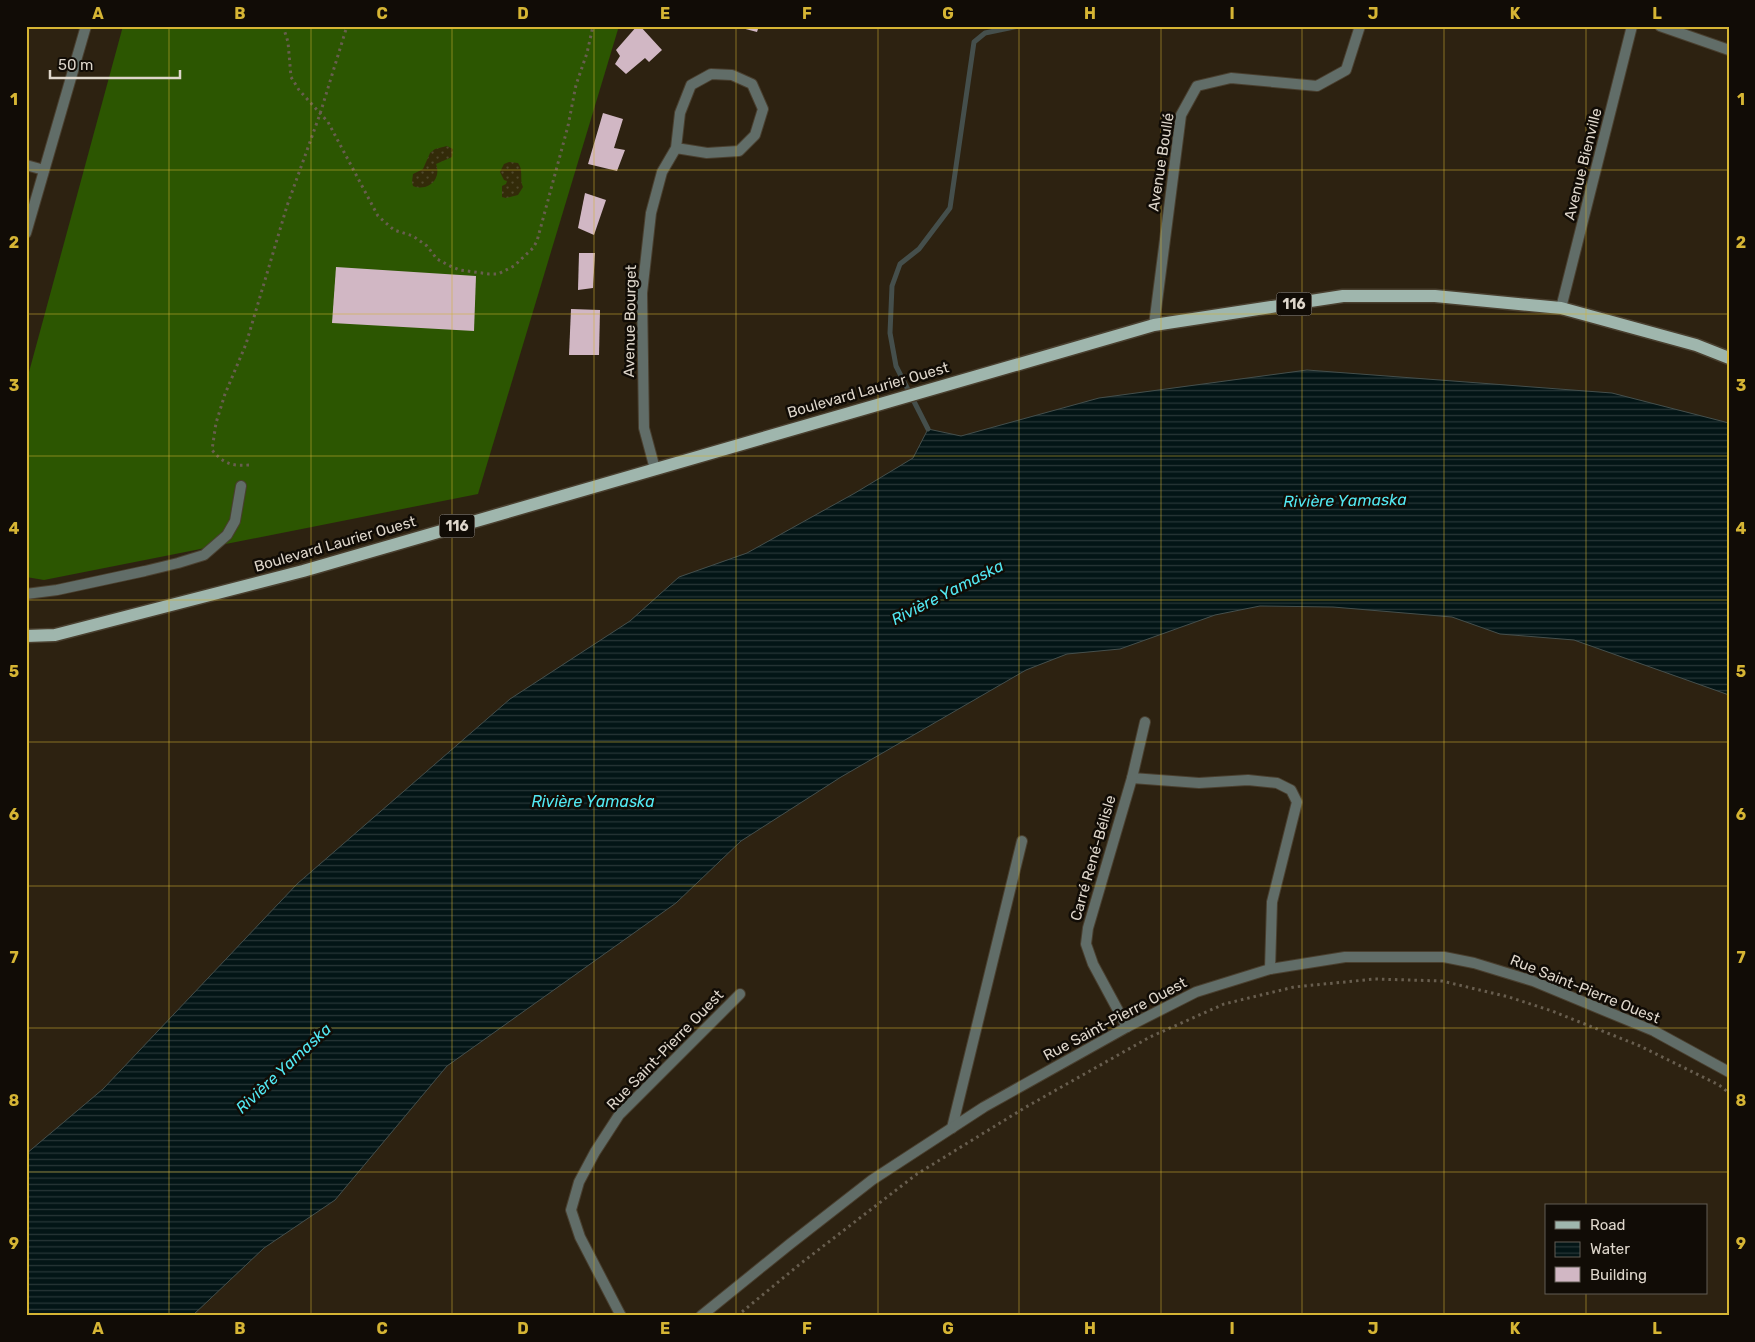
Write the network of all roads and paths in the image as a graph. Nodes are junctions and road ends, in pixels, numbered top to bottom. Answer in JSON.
{"nodes":[{"id":1,"x":86,"y":26,"type":"edge"},
{"id":2,"x":283,"y":26,"type":"edge"},
{"id":3,"x":347,"y":26,"type":"edge"},
{"id":4,"x":593,"y":26,"type":"edge"},
{"id":5,"x":1360,"y":26,"type":"edge"},
{"id":6,"x":1632,"y":26,"type":"edge"},
{"id":7,"x":1660,"y":26,"type":"edge"},
{"id":8,"x":1729,"y":50,"type":"edge"},
{"id":9,"x":320,"y":114,"type":"junction"},
{"id":10,"x":676,"y":148,"type":"junction"},
{"id":11,"x":26,"y":165,"type":"edge"},
{"id":12,"x":44,"y":170,"type":"junction"},
{"id":13,"x":26,"y":234,"type":"edge"},
{"id":14,"x":1561,"y":308,"type":"junction"},
{"id":15,"x":1154,"y":325,"type":"junction"},
{"id":16,"x":1729,"y":358,"type":"edge"},
{"id":17,"x":249,"y":465,"type":"dead end"},
{"id":18,"x":655,"y":469,"type":"junction"},
{"id":19,"x":241,"y":486,"type":"dead end"},
{"id":20,"x":26,"y":594,"type":"edge"},
{"id":21,"x":26,"y":636,"type":"edge"},
{"id":22,"x":1145,"y":722,"type":"dead end"},
{"id":23,"x":1132,"y":778,"type":"junction"},
{"id":24,"x":1022,"y":841,"type":"dead end"},
{"id":25,"x":1270,"y":969,"type":"junction"},
{"id":26,"x":740,"y":994,"type":"dead end"},
{"id":27,"x":1127,"y":1027,"type":"junction"},
{"id":28,"x":1729,"y":1072,"type":"edge"},
{"id":29,"x":1729,"y":1093,"type":"edge"},
{"id":30,"x":952,"y":1128,"type":"junction"},
{"id":31,"x":622,"y":1316,"type":"edge"},
{"id":32,"x":701,"y":1316,"type":"edge"},
{"id":33,"x":737,"y":1316,"type":"edge"}],
"edges":[{"from":1,"to":12,"type":"street"},
{"from":2,"to":9,"type":"path"},
{"from":3,"to":9,"type":"path"},
{"from":4,"to":9,"type":"path"},
{"from":5,"to":15,"type":"street","name":"Avenue Boullé"},
{"from":6,"to":14,"type":"street","name":"Avenue Bienville"},
{"from":7,"to":8,"type":"street"},
{"from":9,"to":17,"type":"path"},
{"from":10,"to":10,"type":"street","name":"Avenue Bourget"},
{"from":10,"to":18,"type":"street","name":"Avenue Bourget"},
{"from":11,"to":12,"type":"street"},
{"from":12,"to":13,"type":"street"},
{"from":14,"to":15,"type":"main road","name":"Boulevard Laurier Ouest","number":"116"},
{"from":14,"to":16,"type":"main road","name":"Boulevard Laurier Ouest","number":"116"},
{"from":15,"to":18,"type":"main road","name":"Boulevard Laurier Ouest","number":"116"},
{"from":18,"to":21,"type":"main road","name":"Boulevard Laurier Ouest","number":"116"},
{"from":19,"to":20,"type":"street"},
{"from":22,"to":23,"type":"street","name":"Carré René-Bélisle"},
{"from":23,"to":25,"type":"street"},
{"from":23,"to":27,"type":"street","name":"Carré René-Bélisle"},
{"from":24,"to":30,"type":"street"},
{"from":25,"to":27,"type":"street","name":"Rue Saint-Pierre Ouest"},
{"from":25,"to":28,"type":"street","name":"Rue Saint-Pierre Ouest"},
{"from":26,"to":31,"type":"street","name":"Rue Saint-Pierre Ouest"},
{"from":27,"to":30,"type":"street","name":"Rue Saint-Pierre Ouest"},
{"from":29,"to":33,"type":"path"},
{"from":30,"to":32,"type":"street","name":"Rue Saint-Pierre Ouest"}]}
